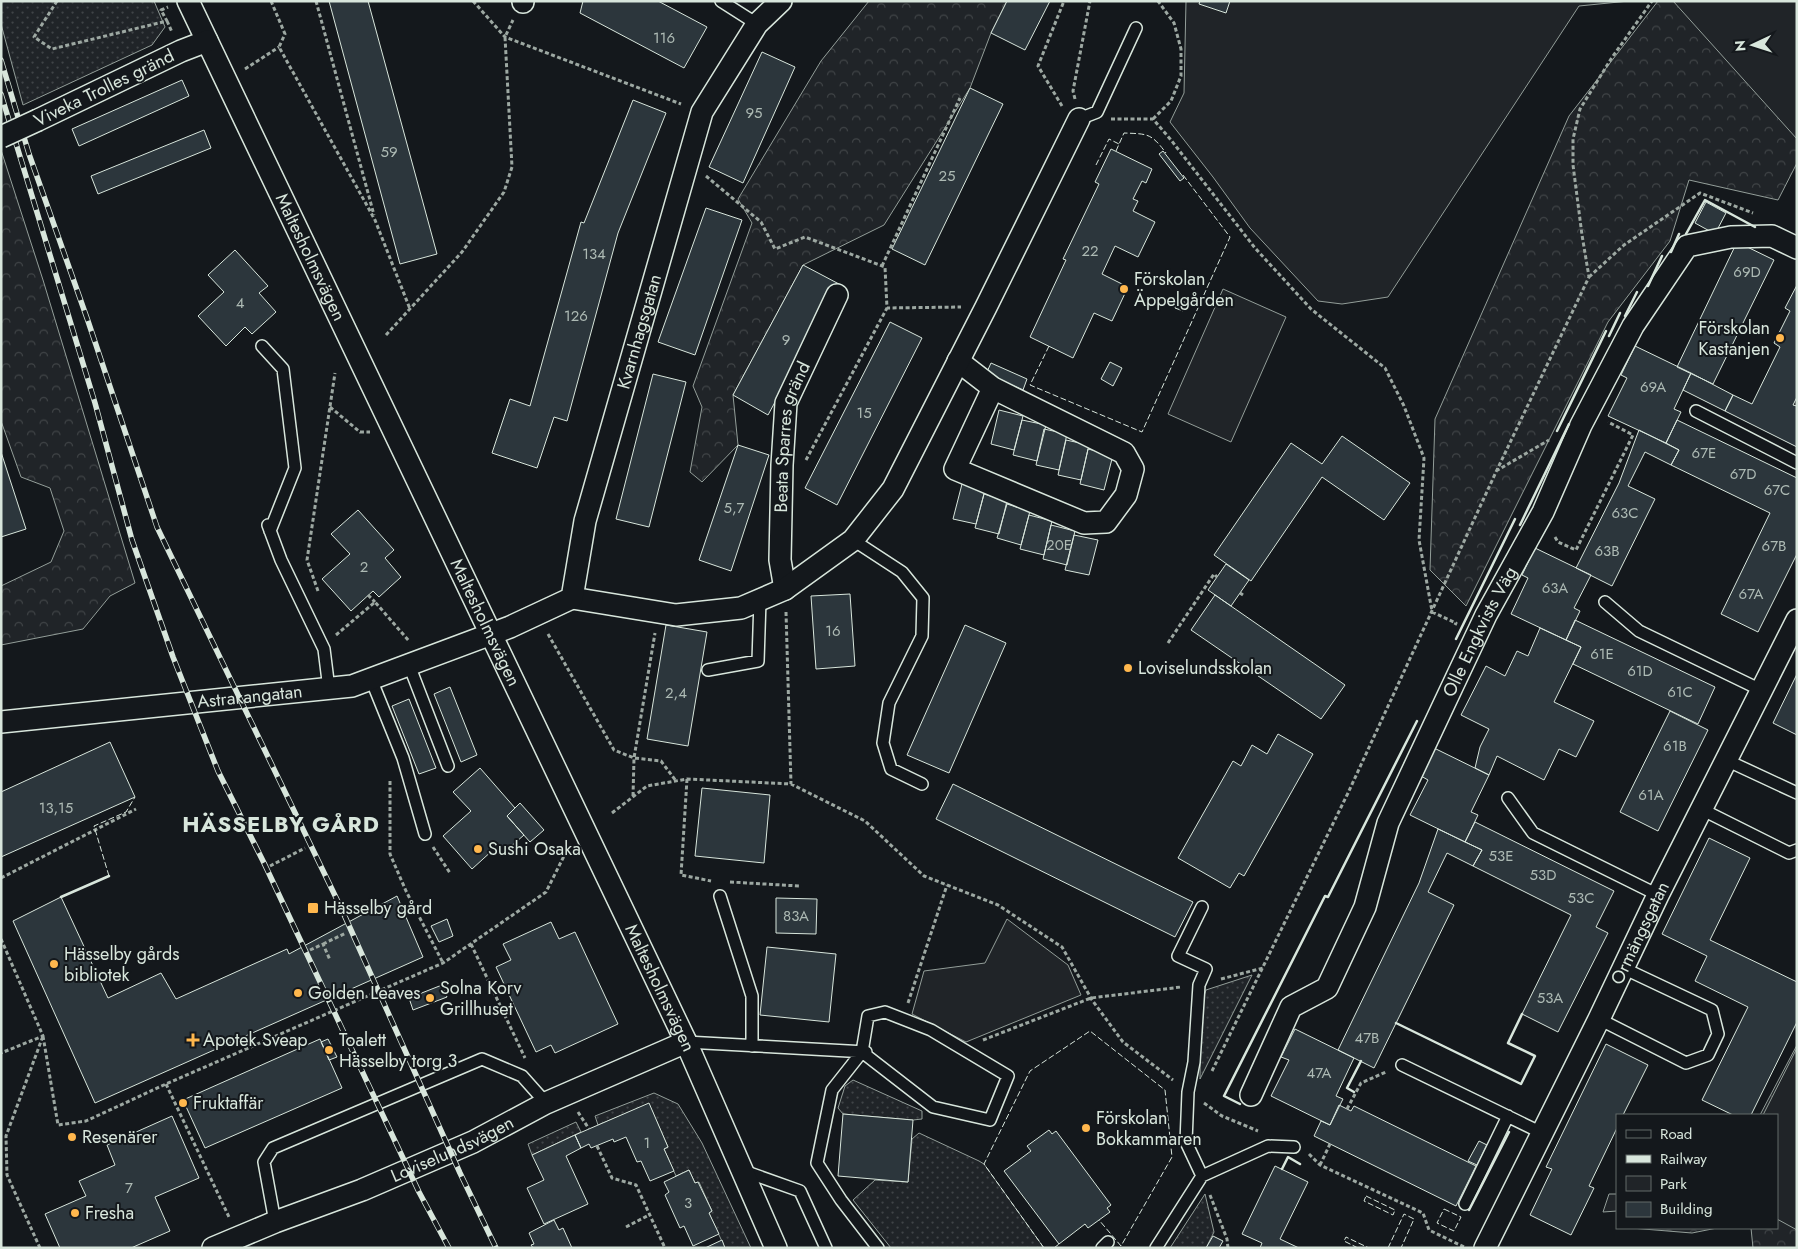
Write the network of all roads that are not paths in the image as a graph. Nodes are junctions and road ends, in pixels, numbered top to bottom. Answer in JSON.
{"nodes":[{"id":1,"x":721,"y":1,"type":"edge"},
{"id":2,"x":781,"y":1,"type":"edge"},
{"id":3,"x":182,"y":3,"type":"edge"},
{"id":4,"x":757,"y":24,"type":"junction"},
{"id":5,"x":1136,"y":28,"type":"dead end"},
{"id":6,"x":207,"y":41,"type":"junction"},
{"id":7,"x":1077,"y":124,"type":"joint"},
{"id":8,"x":1,"y":137,"type":"edge"},
{"id":9,"x":1797,"y":248,"type":"edge"},
{"id":10,"x":837,"y":295,"type":"dead end"},
{"id":11,"x":262,"y":346,"type":"dead end"},
{"id":12,"x":958,"y":361,"type":"junction"},
{"id":13,"x":993,"y":388,"type":"junction"},
{"id":14,"x":1696,"y":412,"type":"dead end"},
{"id":15,"x":1797,"y":463,"type":"edge"},
{"id":16,"x":853,"y":540,"type":"junction"},
{"id":17,"x":785,"y":588,"type":"junction"},
{"id":18,"x":572,"y":598,"type":"junction"},
{"id":19,"x":760,"y":600,"type":"junction"},
{"id":20,"x":1605,"y":602,"type":"dead end"},
{"id":21,"x":1797,"y":620,"type":"edge"},
{"id":22,"x":491,"y":634,"type":"junction"},
{"id":23,"x":417,"y":662,"type":"junction"},
{"id":24,"x":708,"y":670,"type":"dead end"},
{"id":25,"x":371,"y":679,"type":"junction"},
{"id":26,"x":329,"y":688,"type":"junction"},
{"id":27,"x":1761,"y":690,"type":"junction"},
{"id":28,"x":1,"y":722,"type":"edge"},
{"id":29,"x":1726,"y":760,"type":"junction"},
{"id":30,"x":448,"y":766,"type":"dead end"},
{"id":31,"x":922,"y":784,"type":"dead end"},
{"id":32,"x":1797,"y":793,"type":"edge"},
{"id":33,"x":1508,"y":798,"type":"dead end"},
{"id":34,"x":1701,"y":809,"type":"junction"},
{"id":35,"x":425,"y":834,"type":"road end"},
{"id":36,"x":1797,"y":850,"type":"edge"},
{"id":37,"x":1658,"y":895,"type":"junction"},
{"id":38,"x":720,"y":896,"type":"dead end"},
{"id":39,"x":1202,"y":907,"type":"dead end"},
{"id":40,"x":1623,"y":968,"type":"junction"},
{"id":41,"x":1599,"y":1019,"type":"junction"},
{"id":42,"x":686,"y":1042,"type":"junction"},
{"id":43,"x":752,"y":1046,"type":"junction"},
{"id":44,"x":867,"y":1052,"type":"junction"},
{"id":45,"x":1402,"y":1065,"type":"road end"},
{"id":46,"x":1251,"y":1095,"type":"dead end"},
{"id":47,"x":546,"y":1103,"type":"junction"},
{"id":48,"x":1508,"y":1116,"type":"junction"},
{"id":49,"x":1542,"y":1133,"type":"junction"},
{"id":50,"x":1294,"y":1147,"type":"dead end"},
{"id":51,"x":740,"y":1170,"type":"junction"},
{"id":52,"x":1202,"y":1176,"type":"junction"},
{"id":53,"x":1465,"y":1204,"type":"dead end"},
{"id":54,"x":275,"y":1222,"type":"junction"},
{"id":55,"x":214,"y":1248,"type":"edge"},
{"id":56,"x":776,"y":1248,"type":"edge"},
{"id":57,"x":826,"y":1248,"type":"edge"},
{"id":58,"x":878,"y":1248,"type":"edge"},
{"id":59,"x":1156,"y":1248,"type":"edge"},
{"id":60,"x":1485,"y":1248,"type":"edge"}],
"edges":[{"from":1,"to":4,"type":"lane"},
{"from":2,"to":4,"type":"street","name":"Kvarnhagsgatan"},
{"from":3,"to":6,"type":"street","name":"Maltesholmsvägen"},
{"from":4,"to":18,"type":"street","name":"Kvarnhagsgatan"},
{"from":5,"to":7,"type":"lane"},
{"from":6,"to":8,"type":"street","name":"Viveka Trolles gränd","bridge":true},
{"from":6,"to":22,"type":"street","name":"Maltesholmsvägen"},
{"from":7,"to":12,"type":"street"},
{"from":9,"to":46,"type":"street","name":"Olle Engkvists Väg"},
{"from":10,"to":17,"type":"street","name":"Beata Sparres gränd"},
{"from":11,"to":26,"type":"lane"},
{"from":12,"to":13,"type":"street"},
{"from":12,"to":16,"type":"street"},
{"from":13,"to":13,"type":"street"},
{"from":14,"to":15,"type":"lane"},
{"from":16,"to":17,"type":"street"},
{"from":16,"to":31,"type":"lane"},
{"from":17,"to":19,"type":"street"},
{"from":18,"to":19,"type":"street"},
{"from":18,"to":22,"type":"street"},
{"from":19,"to":24,"type":"lane"},
{"from":20,"to":27,"type":"lane"},
{"from":21,"to":27,"type":"street","name":"Ormängsgatan"},
{"from":22,"to":23,"type":"street","name":"Astrakangatan"},
{"from":22,"to":42,"type":"street","name":"Maltesholmsvägen"},
{"from":23,"to":25,"type":"street","name":"Astrakangatan"},
{"from":23,"to":30,"type":"lane"},
{"from":25,"to":26,"type":"street","name":"Astrakangatan"},
{"from":25,"to":35,"type":"lane"},
{"from":26,"to":28,"type":"street","name":"Astrakangatan"},
{"from":27,"to":29,"type":"street","name":"Ormängsgatan"},
{"from":29,"to":32,"type":"lane"},
{"from":29,"to":34,"type":"street","name":"Ormängsgatan"},
{"from":33,"to":37,"type":"lane"},
{"from":34,"to":36,"type":"lane"},
{"from":34,"to":37,"type":"street","name":"Ormängsgatan"},
{"from":37,"to":40,"type":"street","name":"Ormängsgatan"},
{"from":38,"to":43,"type":"lane"},
{"from":39,"to":52,"type":"lane"},
{"from":40,"to":41,"type":"street","name":"Ormängsgatan"},
{"from":40,"to":41,"type":"lane"},
{"from":41,"to":49,"type":"street","name":"Ormängsgatan"},
{"from":42,"to":43,"type":"lane"},
{"from":42,"to":47,"type":"street","name":"Loviselundsvägen"},
{"from":42,"to":51,"type":"street","name":"Maltesholmsvägen"},
{"from":43,"to":44,"type":"lane"},
{"from":44,"to":44,"type":"lane"},
{"from":44,"to":58,"type":"lane"},
{"from":45,"to":48,"type":"lane"},
{"from":47,"to":54,"type":"street","name":"Loviselundsvägen"},
{"from":47,"to":54,"type":"lane"},
{"from":48,"to":49,"type":"lane"},
{"from":48,"to":53,"type":"lane"},
{"from":49,"to":60,"type":"street","name":"Ormängsgatan"},
{"from":50,"to":52,"type":"lane"},
{"from":51,"to":56,"type":"street","name":"Maltesholmsvägen"},
{"from":51,"to":57,"type":"lane"},
{"from":52,"to":59,"type":"lane"},
{"from":54,"to":55,"type":"street","name":"Loviselundsvägen"}]}
